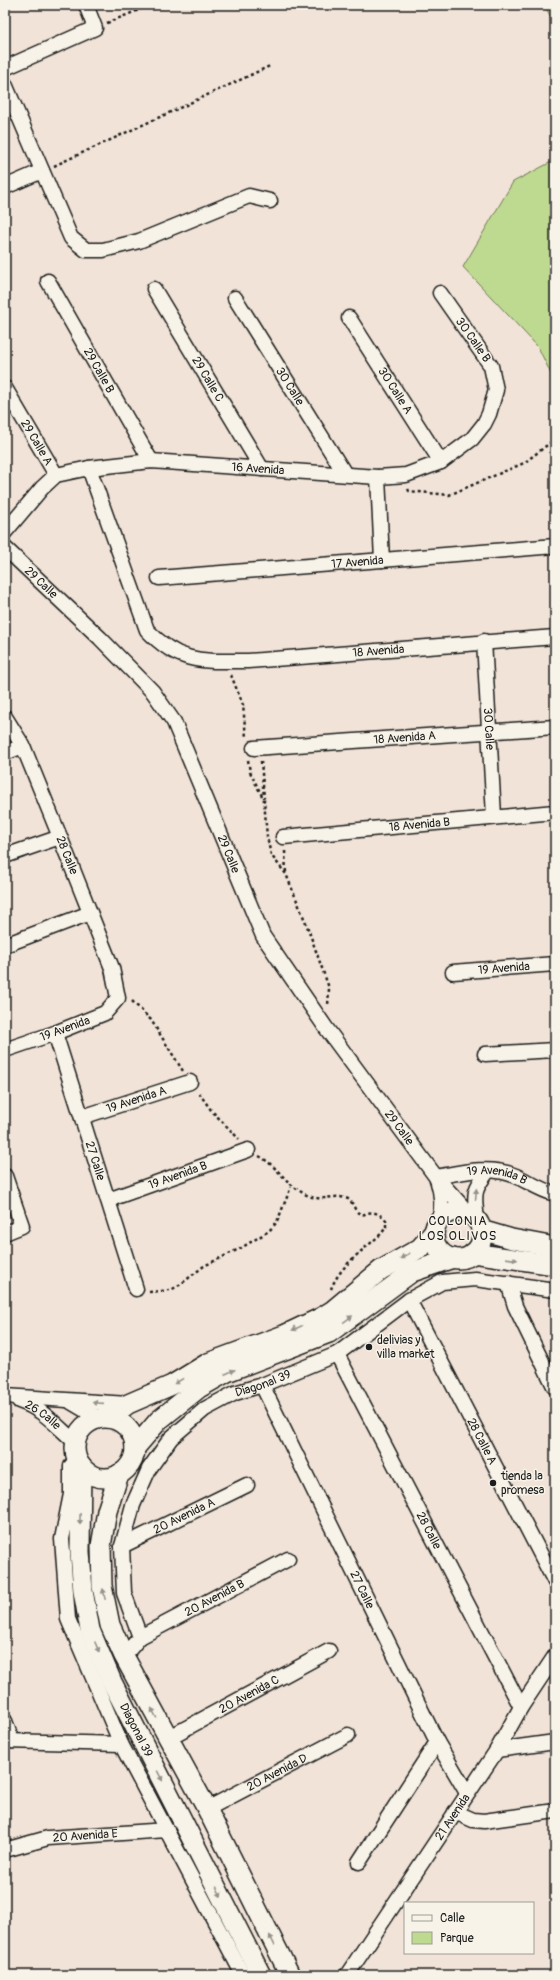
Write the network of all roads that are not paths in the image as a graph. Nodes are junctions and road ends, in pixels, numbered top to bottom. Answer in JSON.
{"nodes":[{"id":1,"x":86,"y":5,"type":"edge"},
{"id":2,"x":5,"y":68,"type":"edge"},
{"id":3,"x":5,"y":84,"type":"edge"},
{"id":4,"x":42,"y":172,"type":"junction"},
{"id":5,"x":5,"y":187,"type":"edge"},
{"id":6,"x":270,"y":201,"type":"dead end"},
{"id":7,"x":48,"y":281,"type":"dead end"},
{"id":8,"x":154,"y":289,"type":"dead end"},
{"id":9,"x":440,"y":293,"type":"dead end"},
{"id":10,"x":235,"y":298,"type":"dead end"},
{"id":11,"x":349,"y":318,"type":"dead end"},
{"id":12,"x":5,"y":388,"type":"edge"},
{"id":13,"x":496,"y":390,"type":"joint"},
{"id":14,"x":151,"y":461,"type":"junction"},
{"id":15,"x":442,"y":462,"type":"junction"},
{"id":16,"x":89,"y":468,"type":"junction"},
{"id":17,"x":262,"y":469,"type":"junction"},
{"id":18,"x":345,"y":474,"type":"junction"},
{"id":19,"x":56,"y":475,"type":"junction"},
{"id":20,"x":378,"y":477,"type":"junction"},
{"id":21,"x":5,"y":532,"type":"edge"},
{"id":22,"x":555,"y":546,"type":"edge"},
{"id":23,"x":5,"y":548,"type":"edge"},
{"id":24,"x":382,"y":560,"type":"junction"},
{"id":25,"x":159,"y":578,"type":"dead end"},
{"id":26,"x":555,"y":637,"type":"edge"},
{"id":27,"x":484,"y":641,"type":"junction"},
{"id":28,"x":5,"y":717,"type":"edge"},
{"id":29,"x":555,"y":726,"type":"edge"},
{"id":30,"x":490,"y":730,"type":"junction"},
{"id":31,"x":23,"y":746,"type":"junction"},
{"id":32,"x":257,"y":747,"type":"road end"},
{"id":33,"x":5,"y":753,"type":"edge"},
{"id":34,"x":555,"y":812,"type":"edge"},
{"id":35,"x":494,"y":816,"type":"junction"},
{"id":36,"x":60,"y":837,"type":"junction"},
{"id":37,"x":283,"y":837,"type":"road end"},
{"id":38,"x":5,"y":856,"type":"edge"},
{"id":39,"x":90,"y":913,"type":"junction"},
{"id":40,"x":5,"y":945,"type":"edge"},
{"id":41,"x":555,"y":964,"type":"edge"},
{"id":42,"x":453,"y":972,"type":"dead end"},
{"id":43,"x":118,"y":998,"type":"joint"},
{"id":44,"x":55,"y":1033,"type":"junction"},
{"id":45,"x":5,"y":1050,"type":"edge"},
{"id":46,"x":555,"y":1050,"type":"edge"},
{"id":47,"x":485,"y":1054,"type":"dead end"},
{"id":48,"x":190,"y":1082,"type":"road end"},
{"id":49,"x":82,"y":1117,"type":"junction"},
{"id":50,"x":248,"y":1150,"type":"road end"},
{"id":51,"x":488,"y":1171,"type":"junction"},
{"id":52,"x":5,"y":1176,"type":"edge"},
{"id":53,"x":436,"y":1177,"type":"junction"},
{"id":54,"x":555,"y":1194,"type":"edge"},
{"id":55,"x":108,"y":1200,"type":"junction"},
{"id":56,"x":476,"y":1222,"type":"junction"},
{"id":57,"x":437,"y":1227,"type":"junction"},
{"id":58,"x":5,"y":1233,"type":"edge"},
{"id":59,"x":555,"y":1247,"type":"edge"},
{"id":60,"x":474,"y":1254,"type":"junction"},
{"id":61,"x":453,"y":1258,"type":"junction"},
{"id":62,"x":555,"y":1265,"type":"edge"},
{"id":63,"x":508,"y":1283,"type":"junction"},
{"id":64,"x":136,"y":1289,"type":"road end"},
{"id":65,"x":555,"y":1290,"type":"edge"},
{"id":66,"x":409,"y":1300,"type":"junction"},
{"id":67,"x":337,"y":1354,"type":"junction"},
{"id":68,"x":262,"y":1385,"type":"junction"},
{"id":69,"x":555,"y":1388,"type":"edge"},
{"id":70,"x":5,"y":1396,"type":"edge"},
{"id":71,"x":69,"y":1401,"type":"junction"},
{"id":72,"x":128,"y":1404,"type":"junction"},
{"id":73,"x":104,"y":1418,"type":"junction"},
{"id":74,"x":135,"y":1448,"type":"junction"},
{"id":75,"x":78,"y":1456,"type":"junction"},
{"id":76,"x":119,"y":1474,"type":"junction"},
{"id":77,"x":246,"y":1485,"type":"dead end"},
{"id":78,"x":122,"y":1546,"type":"junction"},
{"id":79,"x":288,"y":1559,"type":"dead end"},
{"id":80,"x":555,"y":1582,"type":"edge"},
{"id":81,"x":140,"y":1637,"type":"junction"},
{"id":82,"x":329,"y":1651,"type":"dead end"},
{"id":83,"x":124,"y":1656,"type":"junction"},
{"id":84,"x":555,"y":1656,"type":"edge"},
{"id":85,"x":520,"y":1707,"type":"junction"},
{"id":86,"x":5,"y":1721,"type":"edge"},
{"id":87,"x":348,"y":1735,"type":"dead end"},
{"id":88,"x":168,"y":1738,"type":"junction"},
{"id":89,"x":8,"y":1741,"type":"edge"},
{"id":90,"x":436,"y":1742,"type":"junction"},
{"id":91,"x":555,"y":1742,"type":"edge"},
{"id":92,"x":121,"y":1744,"type":"junction"},
{"id":93,"x":497,"y":1750,"type":"junction"},
{"id":94,"x":467,"y":1793,"type":"junction"},
{"id":95,"x":207,"y":1809,"type":"junction"},
{"id":96,"x":555,"y":1811,"type":"edge"},
{"id":97,"x":455,"y":1812,"type":"junction"},
{"id":98,"x":167,"y":1830,"type":"junction"},
{"id":99,"x":5,"y":1850,"type":"edge"},
{"id":100,"x":358,"y":1862,"type":"dead end"},
{"id":101,"x":243,"y":1975,"type":"edge"},
{"id":102,"x":260,"y":1975,"type":"edge"},
{"id":103,"x":290,"y":1975,"type":"edge"},
{"id":104,"x":348,"y":1975,"type":"edge"}],
"edges":[{"from":1,"to":2,"type":"street"},
{"from":3,"to":4,"type":"street"},
{"from":4,"to":5,"type":"street"},
{"from":4,"to":6,"type":"street"},
{"from":7,"to":14,"type":"street","name":"29 Calle B"},
{"from":8,"to":17,"type":"street","name":"29 Calle C"},
{"from":9,"to":13,"type":"street","name":"30 Calle B"},
{"from":10,"to":18,"type":"street","name":"30 Calle"},
{"from":11,"to":15,"type":"street","name":"30 Calle A"},
{"from":12,"to":19,"type":"street","name":"29 Calle A"},
{"from":13,"to":15,"type":"street","name":"16 Avenida"},
{"from":14,"to":16,"type":"street","name":"16 Avenida"},
{"from":14,"to":17,"type":"street","name":"16 Avenida"},
{"from":15,"to":20,"type":"street","name":"16 Avenida"},
{"from":16,"to":19,"type":"street","name":"16 Avenida"},
{"from":16,"to":27,"type":"street","name":"18 Avenida"},
{"from":17,"to":18,"type":"street","name":"16 Avenida"},
{"from":18,"to":20,"type":"street","name":"16 Avenida"},
{"from":19,"to":21,"type":"street"},
{"from":20,"to":24,"type":"street"},
{"from":22,"to":24,"type":"street","name":"17 Avenida"},
{"from":23,"to":53,"type":"street","name":"29 Calle"},
{"from":24,"to":25,"type":"street","name":"17 Avenida"},
{"from":26,"to":27,"type":"street","name":"18 Avenida"},
{"from":27,"to":30,"type":"street","name":"30 Calle"},
{"from":28,"to":31,"type":"street","name":"28 Calle"},
{"from":29,"to":30,"type":"street","name":"18 Avenida A"},
{"from":30,"to":32,"type":"street","name":"18 Avenida A"},
{"from":30,"to":35,"type":"street","name":"30 Calle"},
{"from":31,"to":33,"type":"street"},
{"from":31,"to":36,"type":"street","name":"28 Calle"},
{"from":34,"to":35,"type":"street","name":"18 Avenida B"},
{"from":35,"to":37,"type":"street","name":"18 Avenida B"},
{"from":36,"to":38,"type":"street"},
{"from":36,"to":39,"type":"street","name":"28 Calle"},
{"from":39,"to":40,"type":"street"},
{"from":39,"to":43,"type":"street","name":"28 Calle"},
{"from":41,"to":42,"type":"street","name":"19 Avenida"},
{"from":43,"to":44,"type":"street","name":"19 Avenida"},
{"from":44,"to":45,"type":"street","name":"19 Avenida"},
{"from":44,"to":49,"type":"street","name":"27 Calle"},
{"from":46,"to":47,"type":"street"},
{"from":48,"to":49,"type":"street","name":"19 Avenida A"},
{"from":49,"to":55,"type":"street","name":"27 Calle"},
{"from":50,"to":55,"type":"street","name":"19 Avenida B"},
{"from":51,"to":53,"type":"street","name":"19 Avenida B"},
{"from":51,"to":54,"type":"street","name":"19 Avenida B"},
{"from":56,"to":51,"type":"street","one_way":true},
{"from":52,"to":58,"type":"street"},
{"from":53,"to":56,"type":"street","name":"29 Calle"},
{"from":53,"to":57,"type":"street","name":"29 Calle"},
{"from":55,"to":64,"type":"street","name":"27 Calle"},
{"from":56,"to":57,"type":"street"},
{"from":56,"to":59,"type":"street"},
{"from":56,"to":60,"type":"street"},
{"from":57,"to":61,"type":"street"},
{"from":57,"to":72,"type":"street","one_way":true},
{"from":60,"to":61,"type":"street"},
{"from":60,"to":62,"type":"street","one_way":true},
{"from":74,"to":61,"type":"street","name":"Diagonal 39","one_way":true},
{"from":63,"to":65,"type":"street","name":"Diagonal 39"},
{"from":63,"to":66,"type":"street","name":"Diagonal 39"},
{"from":63,"to":69,"type":"street"},
{"from":66,"to":67,"type":"street","name":"Diagonal 39"},
{"from":66,"to":80,"type":"street","name":"28 Calle A"},
{"from":67,"to":68,"type":"street","name":"Diagonal 39"},
{"from":67,"to":85,"type":"street","name":"28 Calle"},
{"from":68,"to":78,"type":"street","name":"Diagonal 39"},
{"from":68,"to":90,"type":"street","name":"27 Calle"},
{"from":70,"to":71,"type":"street","name":"26 Calle"},
{"from":70,"to":75,"type":"street","name":"26 Calle"},
{"from":72,"to":71,"type":"street","name":"26 Calle","one_way":true},
{"from":71,"to":73,"type":"street","name":"26 Calle"},
{"from":72,"to":73,"type":"street"},
{"from":73,"to":74,"type":"street"},
{"from":73,"to":75,"type":"street"},
{"from":74,"to":76,"type":"street"},
{"from":75,"to":76,"type":"street"},
{"from":75,"to":92,"type":"street"},
{"from":75,"to":102,"type":"street","name":"Diagonal 39","one_way":true},
{"from":83,"to":76,"type":"street","name":"Diagonal 39","one_way":true},
{"from":77,"to":78,"type":"street","name":"20 Avenida A"},
{"from":78,"to":81,"type":"street","name":"Diagonal 39"},
{"from":79,"to":81,"type":"street","name":"20 Avenida B"},
{"from":81,"to":83,"type":"street"},
{"from":82,"to":88,"type":"street","name":"20 Avenida C"},
{"from":88,"to":83,"type":"street","name":"Diagonal 39","one_way":true},
{"from":84,"to":85,"type":"street","name":"21 Avenida"},
{"from":85,"to":93,"type":"street","name":"21 Avenida"},
{"from":86,"to":89,"type":"street"},
{"from":87,"to":95,"type":"street","name":"20 Avenida D"},
{"from":88,"to":95,"type":"street","name":"Diagonal 39"},
{"from":89,"to":92,"type":"street"},
{"from":90,"to":94,"type":"street","name":"27 Calle"},
{"from":90,"to":100,"type":"street"},
{"from":91,"to":93,"type":"street"},
{"from":92,"to":98,"type":"street"},
{"from":93,"to":94,"type":"street","name":"21 Avenida"},
{"from":94,"to":97,"type":"street","name":"21 Avenida"},
{"from":103,"to":95,"type":"street","name":"Diagonal 39","one_way":true},
{"from":96,"to":97,"type":"street"},
{"from":97,"to":104,"type":"street","name":"21 Avenida"},
{"from":98,"to":99,"type":"street","name":"20 Avenida E"},
{"from":98,"to":101,"type":"street"}]}
